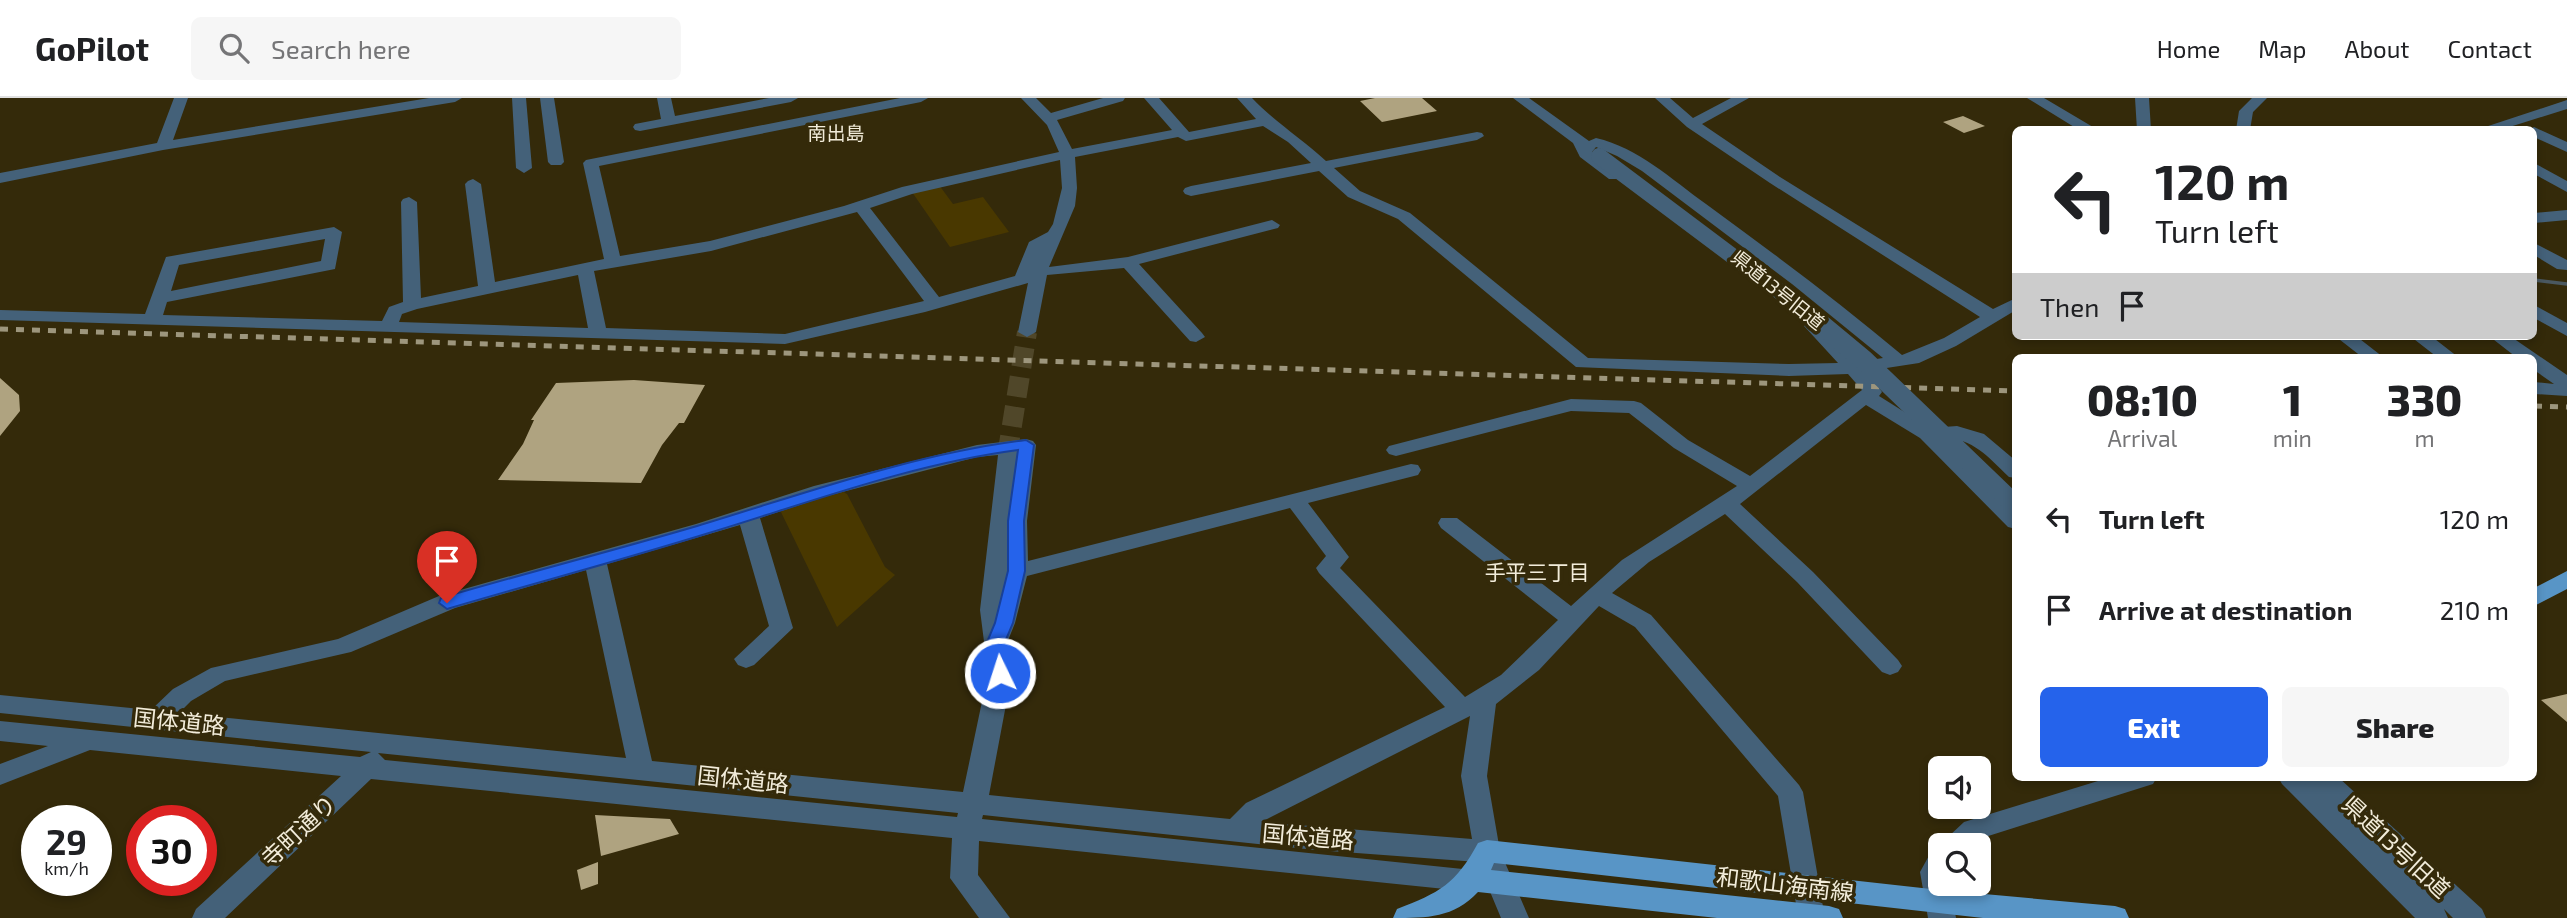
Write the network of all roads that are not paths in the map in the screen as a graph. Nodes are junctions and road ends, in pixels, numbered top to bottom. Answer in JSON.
{"nodes":[{"id":1,"x":181,"y":98,"type":"edge"},
{"id":2,"x":455,"y":98,"type":"edge"},
{"id":3,"x":519,"y":98,"type":"edge"},
{"id":4,"x":547,"y":98,"type":"edge"},
{"id":5,"x":664,"y":98,"type":"edge"},
{"id":6,"x":791,"y":98,"type":"edge"},
{"id":7,"x":826,"y":98,"type":"edge"},
{"id":8,"x":921,"y":98,"type":"edge"},
{"id":9,"x":1028,"y":98,"type":"edge"},
{"id":10,"x":1118,"y":98,"type":"edge"},
{"id":11,"x":1151,"y":98,"type":"edge"},
{"id":12,"x":1244,"y":98,"type":"edge"},
{"id":13,"x":1520,"y":98,"type":"edge"},
{"id":14,"x":1536,"y":98,"type":"edge"},
{"id":15,"x":1662,"y":98,"type":"edge"},
{"id":16,"x":1742,"y":98,"type":"edge"},
{"id":17,"x":2034,"y":98,"type":"edge"},
{"id":18,"x":2142,"y":98,"type":"edge"},
{"id":19,"x":2260,"y":98,"type":"edge"},
{"id":20,"x":2535,"y":98,"type":"edge"},
{"id":21,"x":2563,"y":109,"type":"edge"},
{"id":22,"x":700,"y":115,"type":"junction"},
{"id":23,"x":827,"y":117,"type":"junction"},
{"id":24,"x":1048,"y":118,"type":"junction"},
{"id":25,"x":2512,"y":120,"type":"junction"},
{"id":26,"x":669,"y":121,"type":"junction"},
{"id":27,"x":1266,"y":121,"type":"junction"},
{"id":28,"x":1692,"y":124,"type":"junction"},
{"id":29,"x":2084,"y":126,"type":"edge"},
{"id":30,"x":2144,"y":126,"type":"edge"},
{"id":31,"x":2244,"y":126,"type":"edge"},
{"id":32,"x":2495,"y":126,"type":"edge"},
{"id":33,"x":2525,"y":126,"type":"edge"},
{"id":34,"x":640,"y":127,"type":"dead end"},
{"id":35,"x":1182,"y":132,"type":"junction"},
{"id":36,"x":2537,"y":132,"type":"edge"},
{"id":37,"x":1477,"y":136,"type":"dead end"},
{"id":38,"x":706,"y":141,"type":"junction"},
{"id":39,"x":163,"y":146,"type":"junction"},
{"id":40,"x":1597,"y":148,"type":"junction"},
{"id":41,"x":2567,"y":148,"type":"edge"},
{"id":42,"x":1069,"y":154,"type":"junction"},
{"id":43,"x":556,"y":162,"type":"dead end"},
{"id":44,"x":1322,"y":164,"type":"junction"},
{"id":45,"x":524,"y":168,"type":"dead end"},
{"id":46,"x":2537,"y":170,"type":"edge"},
{"id":47,"x":0,"y":178,"type":"edge"},
{"id":48,"x":2537,"y":183,"type":"edge"},
{"id":49,"x":2561,"y":183,"type":"edge"},
{"id":50,"x":473,"y":184,"type":"dead end"},
{"id":51,"x":1191,"y":191,"type":"dead end"},
{"id":52,"x":409,"y":202,"type":"dead end"},
{"id":53,"x":860,"y":205,"type":"junction"},
{"id":54,"x":2567,"y":215,"type":"edge"},
{"id":55,"x":2537,"y":218,"type":"edge"},
{"id":56,"x":1272,"y":225,"type":"dead end"},
{"id":57,"x":1053,"y":236,"type":"junction"},
{"id":58,"x":2537,"y":250,"type":"edge"},
{"id":59,"x":613,"y":262,"type":"junction"},
{"id":60,"x":1128,"y":262,"type":"junction"},
{"id":61,"x":2567,"y":265,"type":"edge"},
{"id":62,"x":585,"y":268,"type":"junction"},
{"id":63,"x":1052,"y":271,"type":"junction"},
{"id":64,"x":487,"y":290,"type":"junction"},
{"id":65,"x":159,"y":298,"type":"junction"},
{"id":66,"x":443,"y":298,"type":"junction"},
{"id":67,"x":935,"y":303,"type":"junction"},
{"id":68,"x":412,"y":305,"type":"junction"},
{"id":69,"x":2012,"y":305,"type":"edge"},
{"id":70,"x":2537,"y":312,"type":"edge"},
{"id":71,"x":0,"y":315,"type":"edge"},
{"id":72,"x":1991,"y":316,"type":"junction"},
{"id":73,"x":152,"y":320,"type":"junction"},
{"id":74,"x":388,"y":327,"type":"junction"},
{"id":75,"x":442,"y":328,"type":"junction"},
{"id":76,"x":2567,"y":331,"type":"edge"},
{"id":77,"x":598,"y":333,"type":"junction"},
{"id":78,"x":1196,"y":337,"type":"dead end"},
{"id":79,"x":2350,"y":340,"type":"edge"},
{"id":80,"x":2425,"y":340,"type":"edge"},
{"id":81,"x":2504,"y":340,"type":"edge"},
{"id":82,"x":2370,"y":354,"type":"edge"},
{"id":83,"x":2445,"y":354,"type":"edge"},
{"id":84,"x":2524,"y":354,"type":"edge"},
{"id":85,"x":1898,"y":361,"type":"junction"},
{"id":86,"x":2537,"y":363,"type":"edge"},
{"id":87,"x":1853,"y":368,"type":"junction"},
{"id":88,"x":2567,"y":384,"type":"edge"},
{"id":89,"x":2537,"y":388,"type":"edge"},
{"id":90,"x":2567,"y":390,"type":"edge"},
{"id":91,"x":1867,"y":397,"type":"junction"},
{"id":92,"x":1927,"y":434,"type":"junction"},
{"id":93,"x":1396,"y":450,"type":"dead end"},
{"id":94,"x":1007,"y":456,"type":"tunnel mouth"},
{"id":95,"x":2012,"y":468,"type":"edge"},
{"id":96,"x":1411,"y":470,"type":"dead end"},
{"id":97,"x":2012,"y":484,"type":"edge"},
{"id":98,"x":1750,"y":485,"type":"junction"},
{"id":99,"x":1295,"y":500,"type":"junction"},
{"id":100,"x":2012,"y":502,"type":"edge"},
{"id":101,"x":1727,"y":504,"type":"junction"},
{"id":102,"x":748,"y":515,"type":"junction"},
{"id":103,"x":2012,"y":518,"type":"edge"},
{"id":104,"x":1449,"y":523,"type":"dead end"},
{"id":105,"x":595,"y":559,"type":"junction"},
{"id":106,"x":1017,"y":571,"type":"junction"},
{"id":107,"x":2567,"y":579,"type":"edge"},
{"id":108,"x":2537,"y":592,"type":"edge"},
{"id":109,"x":1596,"y":594,"type":"junction"},
{"id":110,"x":1572,"y":619,"type":"junction"},
{"id":111,"x":996,"y":642,"type":"junction"},
{"id":112,"x":746,"y":659,"type":"dead end"},
{"id":113,"x":1890,"y":666,"type":"dead end"},
{"id":114,"x":0,"y":705,"type":"edge"},
{"id":115,"x":1473,"y":705,"type":"junction"},
{"id":116,"x":112,"y":716,"type":"junction"},
{"id":117,"x":156,"y":720,"type":"junction"},
{"id":118,"x":0,"y":731,"type":"edge"},
{"id":119,"x":90,"y":740,"type":"junction"},
{"id":120,"x":391,"y":744,"type":"junction"},
{"id":121,"x":366,"y":768,"type":"junction"},
{"id":122,"x":641,"y":770,"type":"junction"},
{"id":123,"x":0,"y":775,"type":"edge"},
{"id":124,"x":2131,"y":781,"type":"edge"},
{"id":125,"x":2295,"y":781,"type":"edge"},
{"id":126,"x":2325,"y":781,"type":"edge"},
{"id":127,"x":970,"y":816,"type":"junction"},
{"id":128,"x":1236,"y":830,"type":"junction"},
{"id":129,"x":1970,"y":833,"type":"edge"},
{"id":130,"x":1487,"y":851,"type":"junction"},
{"id":131,"x":1487,"y":881,"type":"junction"},
{"id":132,"x":1807,"y":887,"type":"junction"},
{"id":133,"x":1941,"y":910,"type":"edge"},
{"id":134,"x":1821,"y":917,"type":"edge"},
{"id":135,"x":206,"y":918,"type":"edge"},
{"id":136,"x":996,"y":918,"type":"edge"},
{"id":137,"x":1407,"y":918,"type":"edge"},
{"id":138,"x":1515,"y":918,"type":"edge"},
{"id":139,"x":2115,"y":918,"type":"edge"},
{"id":140,"x":2434,"y":918,"type":"edge"},
{"id":141,"x":2472,"y":918,"type":"edge"}],
"edges":[{"from":1,"to":39,"type":"street"},
{"from":2,"to":39,"type":"street"},
{"from":3,"to":45,"type":"street"},
{"from":4,"to":43,"type":"street"},
{"from":5,"to":26,"type":"street"},
{"from":6,"to":22,"type":"street"},
{"from":7,"to":23,"type":"street"},
{"from":8,"to":23,"type":"street"},
{"from":9,"to":24,"type":"street"},
{"from":10,"to":24,"type":"street"},
{"from":11,"to":35,"type":"street"},
{"from":12,"to":27,"type":"street"},
{"from":13,"to":40,"type":"street","name":"県道13号旧道"},
{"from":14,"to":40,"type":"street","name":"県道13号旧道"},
{"from":15,"to":28,"type":"street"},
{"from":16,"to":28,"type":"street"},
{"from":17,"to":29,"type":"street"},
{"from":18,"to":30,"type":"street"},
{"from":19,"to":31,"type":"street"},
{"from":20,"to":21,"type":"street"},
{"from":21,"to":25,"type":"street"},
{"from":22,"to":26,"type":"street"},
{"from":22,"to":38,"type":"street"},
{"from":23,"to":38,"type":"street"},
{"from":24,"to":42,"type":"street"},
{"from":25,"to":32,"type":"street"},
{"from":25,"to":33,"type":"street"},
{"from":26,"to":34,"type":"street"},
{"from":27,"to":35,"type":"street"},
{"from":27,"to":44,"type":"street"},
{"from":28,"to":72,"type":"street"},
{"from":35,"to":42,"type":"street"},
{"from":36,"to":41,"type":"street"},
{"from":37,"to":44,"type":"street"},
{"from":38,"to":59,"type":"street"},
{"from":39,"to":47,"type":"street"},
{"from":40,"to":85,"type":"street"},
{"from":40,"to":87,"type":"street"},
{"from":40,"to":97,"type":"street","name":"県道13号旧道"},
{"from":40,"to":100,"type":"street","name":"県道13号旧道","bridge":true},
{"from":42,"to":53,"type":"street"},
{"from":42,"to":57,"type":"street"},
{"from":44,"to":51,"type":"street"},
{"from":44,"to":87,"type":"street"},
{"from":46,"to":49,"type":"street"},
{"from":48,"to":49,"type":"street"},
{"from":50,"to":64,"type":"street"},
{"from":52,"to":68,"type":"street"},
{"from":53,"to":59,"type":"street"},
{"from":53,"to":67,"type":"street"},
{"from":54,"to":55,"type":"street"},
{"from":56,"to":60,"type":"street"},
{"from":57,"to":63,"type":"street"},
{"from":57,"to":63,"type":"street"},
{"from":57,"to":67,"type":"street"},
{"from":58,"to":61,"type":"street"},
{"from":59,"to":62,"type":"street"},
{"from":60,"to":63,"type":"street"},
{"from":60,"to":78,"type":"street"},
{"from":62,"to":64,"type":"street"},
{"from":62,"to":77,"type":"street"},
{"from":64,"to":66,"type":"street"},
{"from":65,"to":65,"type":"street"},
{"from":65,"to":73,"type":"street"},
{"from":66,"to":68,"type":"street"},
{"from":66,"to":75,"type":"street"},
{"from":67,"to":77,"type":"street"},
{"from":68,"to":74,"type":"street"},
{"from":69,"to":72,"type":"street"},
{"from":70,"to":76,"type":"street"},
{"from":71,"to":73,"type":"street"},
{"from":72,"to":85,"type":"street"},
{"from":73,"to":74,"type":"street"},
{"from":74,"to":75,"type":"street"},
{"from":75,"to":77,"type":"street"},
{"from":79,"to":82,"type":"street"},
{"from":80,"to":83,"type":"street"},
{"from":81,"to":84,"type":"street"},
{"from":85,"to":87,"type":"street"},
{"from":86,"to":88,"type":"street"},
{"from":87,"to":91,"type":"street"},
{"from":89,"to":90,"type":"street"},
{"from":91,"to":92,"type":"street"},
{"from":91,"to":98,"type":"street"},
{"from":92,"to":95,"type":"street"},
{"from":92,"to":103,"type":"street"},
{"from":93,"to":98,"type":"street"},
{"from":94,"to":111,"type":"street"},
{"from":96,"to":99,"type":"street"},
{"from":98,"to":101,"type":"street"},
{"from":99,"to":106,"type":"street"},
{"from":99,"to":115,"type":"street"},
{"from":101,"to":109,"type":"street"},
{"from":101,"to":113,"type":"street"},
{"from":102,"to":105,"type":"street"},
{"from":102,"to":106,"type":"street"},
{"from":102,"to":112,"type":"street"},
{"from":104,"to":110,"type":"street"},
{"from":105,"to":117,"type":"street"},
{"from":105,"to":122,"type":"street"},
{"from":106,"to":111,"type":"street"},
{"from":107,"to":108,"type":"main road"},
{"from":109,"to":110,"type":"street"},
{"from":109,"to":132,"type":"street"},
{"from":110,"to":115,"type":"street"},
{"from":111,"to":127,"type":"street"},
{"from":114,"to":116,"type":"street","name":"国体道路"},
{"from":115,"to":128,"type":"street"},
{"from":115,"to":130,"type":"street"},
{"from":116,"to":117,"type":"street","name":"国体道路"},
{"from":116,"to":119,"type":"street"},
{"from":117,"to":120,"type":"street","name":"国体道路"},
{"from":118,"to":119,"type":"street","name":"国体道路"},
{"from":119,"to":121,"type":"street","name":"国体道路"},
{"from":119,"to":123,"type":"street"},
{"from":120,"to":121,"type":"street","name":"寺町通り"},
{"from":120,"to":122,"type":"street","name":"国体道路"},
{"from":121,"to":127,"type":"street","name":"国体道路"},
{"from":121,"to":135,"type":"street","name":"寺町通り"},
{"from":122,"to":127,"type":"street","name":"国体道路"},
{"from":124,"to":129,"type":"street"},
{"from":125,"to":140,"type":"street","name":"県道13号旧道"},
{"from":126,"to":141,"type":"street","name":"県道13号旧道"},
{"from":127,"to":128,"type":"street","name":"国体道路"},
{"from":127,"to":131,"type":"street","name":"国体道路"},
{"from":127,"to":136,"type":"street"},
{"from":128,"to":130,"type":"street","name":"国体道路"},
{"from":130,"to":131,"type":"main road"},
{"from":130,"to":132,"type":"main road","name":"和歌山海南線"},
{"from":131,"to":134,"type":"main road","name":"和歌山海南線"},
{"from":131,"to":137,"type":"main road"},
{"from":131,"to":138,"type":"street"},
{"from":132,"to":133,"type":"main road","name":"和歌山海南線"},
{"from":132,"to":134,"type":"street"},
{"from":133,"to":139,"type":"main road","name":"和歌山海南線"}]}
